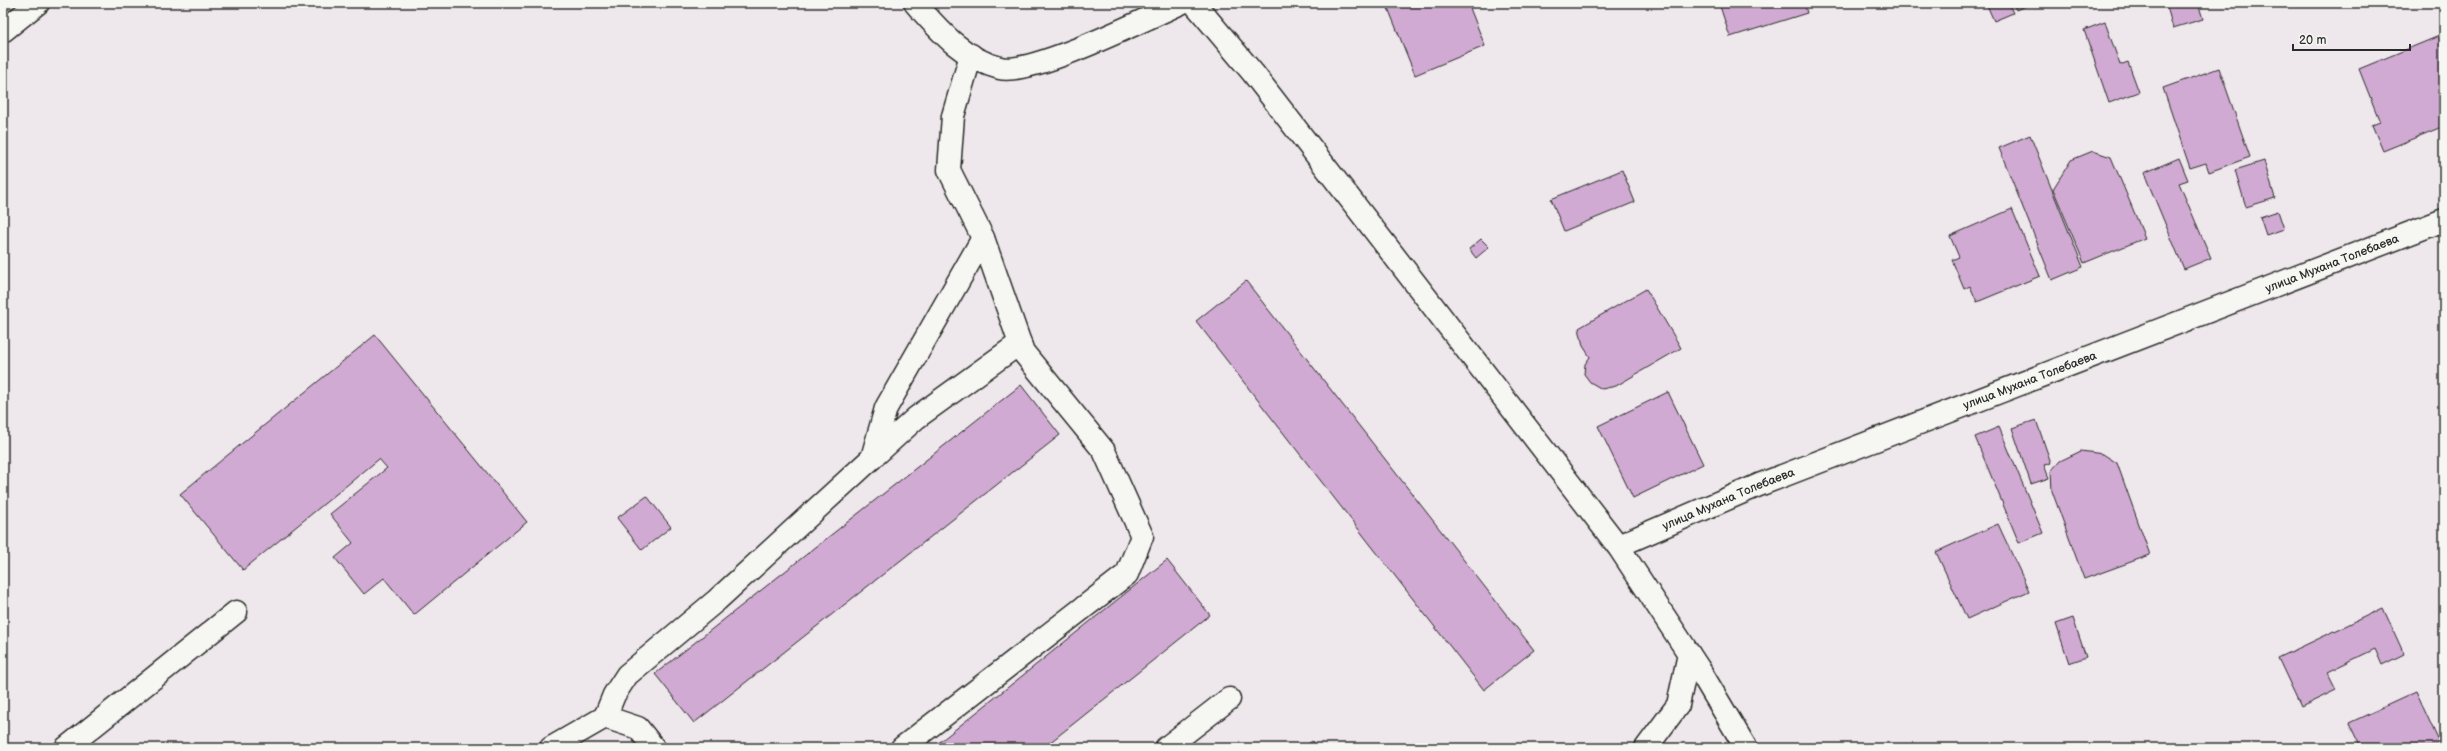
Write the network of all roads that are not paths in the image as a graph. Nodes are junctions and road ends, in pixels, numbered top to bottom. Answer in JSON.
{"nodes":[{"id":1,"x":38,"y":3,"type":"edge"},
{"id":2,"x":915,"y":3,"type":"edge"},
{"id":3,"x":1181,"y":3,"type":"edge"},
{"id":4,"x":1194,"y":3,"type":"edge"},
{"id":5,"x":3,"y":30,"type":"edge"},
{"id":6,"x":971,"y":55,"type":"junction"},
{"id":7,"x":2444,"y":220,"type":"edge"},
{"id":8,"x":983,"y":238,"type":"junction"},
{"id":9,"x":1020,"y":343,"type":"junction"},
{"id":10,"x":872,"y":458,"type":"junction"},
{"id":11,"x":1618,"y":546,"type":"junction"},
{"id":12,"x":236,"y":612,"type":"dead end"},
{"id":13,"x":1689,"y":654,"type":"junction"},
{"id":14,"x":1228,"y":699,"type":"dead end"},
{"id":15,"x":605,"y":717,"type":"junction"},
{"id":16,"x":66,"y":748,"type":"edge"},
{"id":17,"x":552,"y":748,"type":"edge"},
{"id":18,"x":654,"y":748,"type":"edge"},
{"id":19,"x":902,"y":748,"type":"edge"},
{"id":20,"x":1166,"y":748,"type":"edge"},
{"id":21,"x":1646,"y":748,"type":"edge"},
{"id":22,"x":1746,"y":748,"type":"edge"}],
"edges":[{"from":1,"to":5,"type":"street"},
{"from":2,"to":6,"type":"street"},
{"from":3,"to":6,"type":"street"},
{"from":4,"to":11,"type":"street"},
{"from":6,"to":8,"type":"street"},
{"from":7,"to":11,"type":"street","name":"улица Мухана Толебаева"},
{"from":8,"to":9,"type":"street"},
{"from":8,"to":10,"type":"street"},
{"from":9,"to":10,"type":"street"},
{"from":9,"to":19,"type":"street"},
{"from":10,"to":15,"type":"street"},
{"from":11,"to":13,"type":"street"},
{"from":12,"to":16,"type":"street"},
{"from":13,"to":21,"type":"street"},
{"from":13,"to":22,"type":"street"},
{"from":14,"to":20,"type":"street"},
{"from":15,"to":17,"type":"street"},
{"from":15,"to":18,"type":"street"}]}
